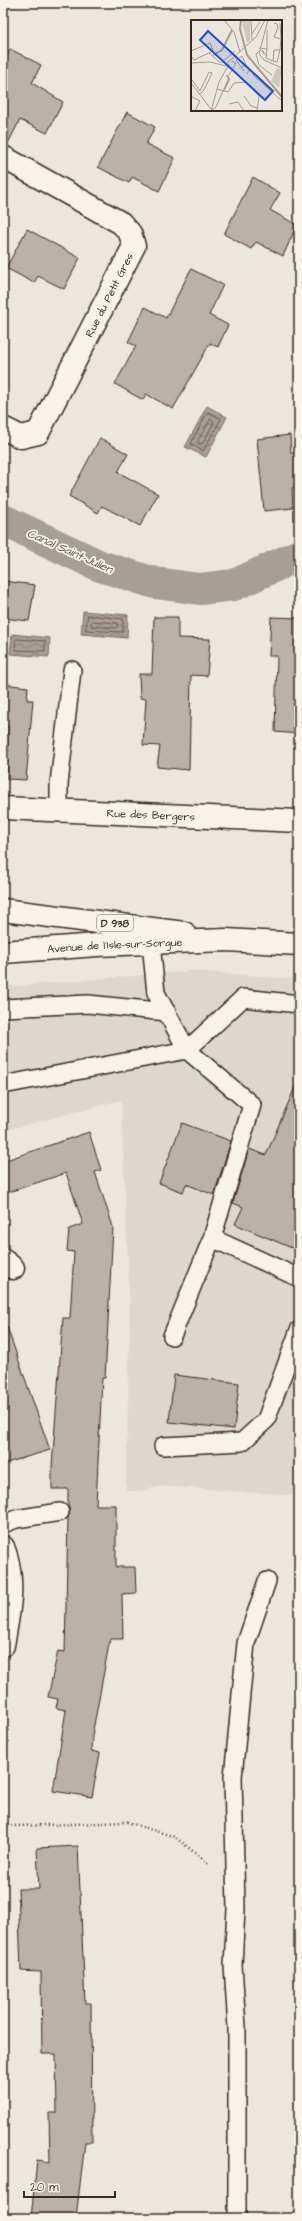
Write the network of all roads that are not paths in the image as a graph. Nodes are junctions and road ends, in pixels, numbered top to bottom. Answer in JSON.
{"nodes":[{"id":1,"x":3,"y":157,"type":"edge"},
{"id":2,"x":3,"y":428,"type":"edge"},
{"id":3,"x":72,"y":670,"type":"dead end"},
{"id":4,"x":3,"y":808,"type":"edge"},
{"id":5,"x":58,"y":809,"type":"junction"},
{"id":6,"x":299,"y":821,"type":"edge"},
{"id":7,"x":3,"y":910,"type":"edge"},
{"id":8,"x":226,"y":940,"type":"junction"},
{"id":9,"x":151,"y":944,"type":"junction"},
{"id":10,"x":299,"y":944,"type":"edge"},
{"id":11,"x":3,"y":952,"type":"edge"},
{"id":12,"x":299,"y":1004,"type":"edge"},
{"id":13,"x":3,"y":1008,"type":"edge"},
{"id":14,"x":167,"y":1012,"type":"junction"},
{"id":15,"x":187,"y":1050,"type":"junction"},
{"id":16,"x":3,"y":1085,"type":"edge"},
{"id":17,"x":212,"y":1238,"type":"junction"},
{"id":18,"x":299,"y":1278,"type":"edge"},
{"id":19,"x":299,"y":1330,"type":"edge"},
{"id":20,"x":172,"y":1336,"type":"dead end"},
{"id":21,"x":162,"y":1446,"type":"dead end"},
{"id":22,"x":60,"y":1512,"type":"dead end"},
{"id":23,"x":3,"y":1524,"type":"edge"},
{"id":24,"x":3,"y":1548,"type":"edge"},
{"id":25,"x":267,"y":1581,"type":"dead end"},
{"id":26,"x":3,"y":1645,"type":"edge"},
{"id":27,"x":237,"y":2218,"type":"edge"}],
"edges":[{"from":1,"to":2,"type":"street","name":"Rue du Petit Gres"},
{"from":3,"to":5,"type":"lane"},
{"from":4,"to":5,"type":"street","name":"Rue des Bergers"},
{"from":5,"to":6,"type":"street","name":"Rue des Bergers"},
{"from":7,"to":8,"type":"street","name":"Avenue de l'Isle-sur-Sorgue","number":"D 938"},
{"from":8,"to":9,"type":"street","name":"Avenue de l'Isle-sur-Sorgue","number":"D 938"},
{"from":8,"to":10,"type":"street","name":"Avenue de l'Isle-sur-Sorgue","number":"D 938"},
{"from":9,"to":11,"type":"street","name":"Avenue de l'Isle-sur-Sorgue","number":"D 938"},
{"from":9,"to":14,"type":"lane"},
{"from":12,"to":15,"type":"lane"},
{"from":13,"to":14,"type":"lane"},
{"from":14,"to":15,"type":"lane"},
{"from":15,"to":16,"type":"lane"},
{"from":15,"to":17,"type":"lane"},
{"from":17,"to":18,"type":"lane"},
{"from":17,"to":20,"type":"lane"},
{"from":19,"to":21,"type":"lane"},
{"from":22,"to":23,"type":"lane"},
{"from":24,"to":26,"type":"street"},
{"from":25,"to":27,"type":"lane"}]}
